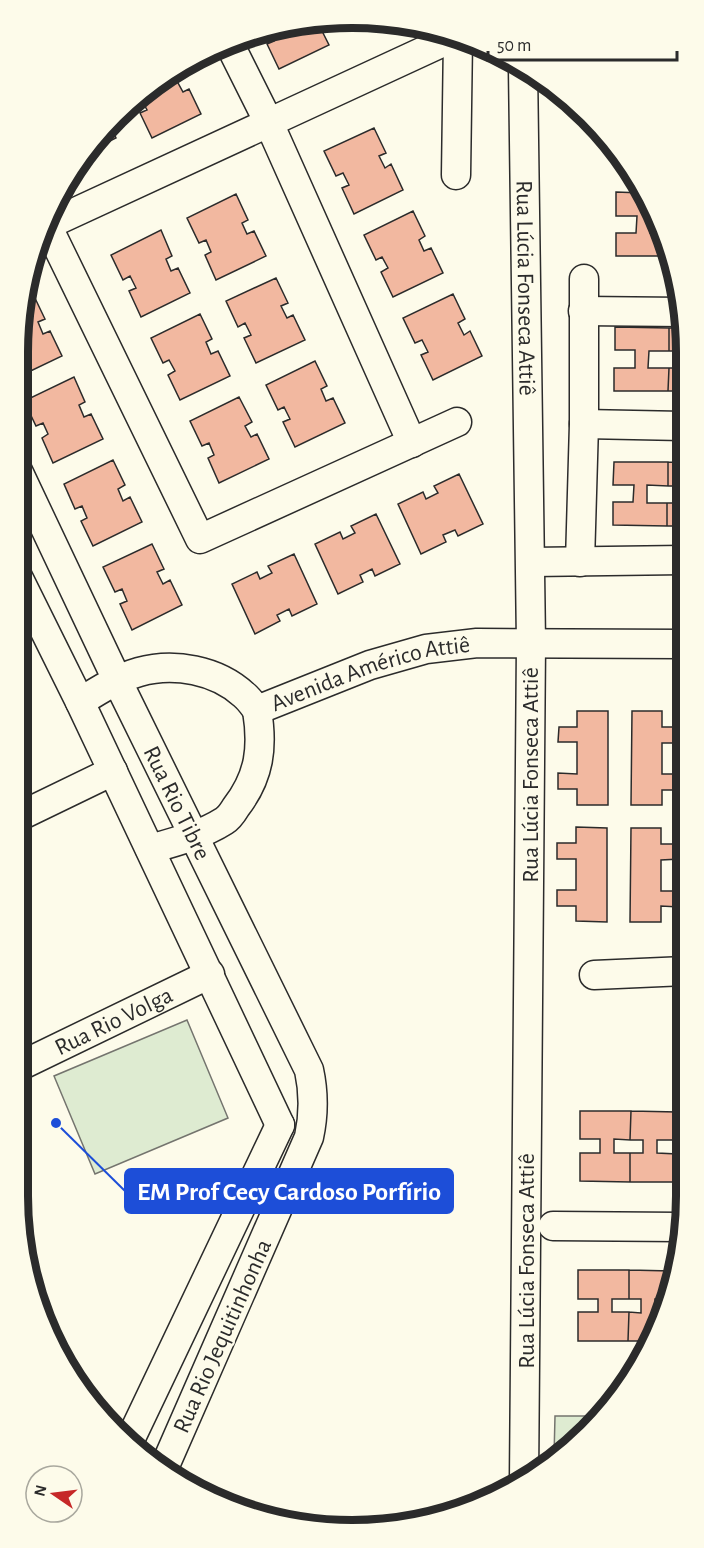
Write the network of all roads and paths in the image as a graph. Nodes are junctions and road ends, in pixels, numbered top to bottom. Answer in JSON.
{"nodes":[{"id":1,"x":443,"y":42,"type":"edge"},
{"id":2,"x":458,"y":47,"type":"edge"},
{"id":3,"x":233,"y":51,"type":"edge"},
{"id":4,"x":523,"y":78,"type":"edge"},
{"id":5,"x":269,"y":123,"type":"junction"},
{"id":6,"x":456,"y":175,"type":"dead end"},
{"id":7,"x":58,"y":218,"type":"edge"},
{"id":8,"x":50,"y":235,"type":"edge"},
{"id":9,"x":584,"y":279,"type":"dead end"},
{"id":10,"x":583,"y":311,"type":"junction"},
{"id":11,"x":673,"y":312,"type":"edge"},
{"id":12,"x":457,"y":422,"type":"dead end"},
{"id":13,"x":584,"y":424,"type":"junction"},
{"id":14,"x":676,"y":426,"type":"edge"},
{"id":15,"x":412,"y":443,"type":"junction"},
{"id":16,"x":28,"y":492,"type":"edge"},
{"id":17,"x":676,"y":560,"type":"edge"},
{"id":18,"x":531,"y":562,"type":"junction"},
{"id":19,"x":580,"y":562,"type":"junction"},
{"id":20,"x":28,"y":599,"type":"edge"},
{"id":21,"x":531,"y":643,"type":"junction"},
{"id":22,"x":676,"y":644,"type":"edge"},
{"id":23,"x":117,"y":680,"type":"junction"},
{"id":24,"x":80,"y":702,"type":"junction"},
{"id":25,"x":257,"y":710,"type":"junction"},
{"id":26,"x":113,"y":771,"type":"junction"},
{"id":27,"x":28,"y":812,"type":"edge"},
{"id":28,"x":195,"y":836,"type":"junction"},
{"id":29,"x":150,"y":849,"type":"junction"},
{"id":30,"x":676,"y":971,"type":"edge"},
{"id":31,"x":210,"y":974,"type":"junction"},
{"id":32,"x":594,"y":975,"type":"dead end"},
{"id":33,"x":28,"y":1062,"type":"edge"},
{"id":34,"x":280,"y":1125,"type":"junction"},
{"id":35,"x":309,"y":1137,"type":"junction"},
{"id":36,"x":553,"y":1226,"type":"dead end"},
{"id":37,"x":674,"y":1227,"type":"edge"},
{"id":38,"x":152,"y":1395,"type":"junction"},
{"id":39,"x":189,"y":1412,"type":"junction"},
{"id":40,"x":133,"y":1434,"type":"edge"},
{"id":41,"x":167,"y":1461,"type":"edge"},
{"id":42,"x":524,"y":1470,"type":"edge"}],
"edges":[{"from":1,"to":5,"type":"street"},
{"from":2,"to":6,"type":"street"},
{"from":3,"to":5,"type":"street"},
{"from":4,"to":18,"type":"street","name":"Rua Lúcia Fonseca Attiê"},
{"from":5,"to":7,"type":"street"},
{"from":5,"to":15,"type":"street"},
{"from":8,"to":15,"type":"street"},
{"from":9,"to":10,"type":"street"},
{"from":10,"to":11,"type":"street"},
{"from":10,"to":13,"type":"street"},
{"from":12,"to":15,"type":"street"},
{"from":13,"to":14,"type":"street"},
{"from":13,"to":19,"type":"street"},
{"from":16,"to":23,"type":"street","name":"Rua Rio Tibre"},
{"from":17,"to":19,"type":"street"},
{"from":18,"to":19,"type":"street"},
{"from":18,"to":21,"type":"street","name":"Rua Lúcia Fonseca Attiê"},
{"from":20,"to":24,"type":"street","name":"Rua Rio Tibre"},
{"from":21,"to":22,"type":"street","name":"Avenida Américo Attiê"},
{"from":21,"to":25,"type":"street","name":"Avenida Américo Attiê"},
{"from":21,"to":42,"type":"street","name":"Rua Lúcia Fonseca Attiê"},
{"from":23,"to":24,"type":"street","name":"Avenida Américo Attiê"},
{"from":23,"to":25,"type":"street","name":"Avenida Américo Attiê"},
{"from":23,"to":28,"type":"street","name":"Rua Rio Tibre"},
{"from":24,"to":26,"type":"street","name":"Rua Rio Tibre"},
{"from":25,"to":28,"type":"street"},
{"from":26,"to":27,"type":"street"},
{"from":26,"to":29,"type":"street","name":"Rua Rio Tibre"},
{"from":28,"to":29,"type":"street"},
{"from":28,"to":35,"type":"street","name":"Rua Rio Tibre"},
{"from":29,"to":31,"type":"street","name":"Rua Rio Tibre"},
{"from":30,"to":32,"type":"street"},
{"from":31,"to":33,"type":"street","name":"Rua Rio Volga"},
{"from":31,"to":34,"type":"street","name":"Rua Rio Tibre"},
{"from":34,"to":35,"type":"street"},
{"from":34,"to":38,"type":"street","name":"Rua Rio Jequitinhonha"},
{"from":35,"to":39,"type":"street","name":"Rua Rio Jequitinhonha"},
{"from":36,"to":37,"type":"street"},
{"from":38,"to":39,"type":"street"},
{"from":38,"to":40,"type":"street","name":"Rua Rio Jequitinhonha"},
{"from":39,"to":41,"type":"street","name":"Rua Rio Jequitinhonha"}]}
